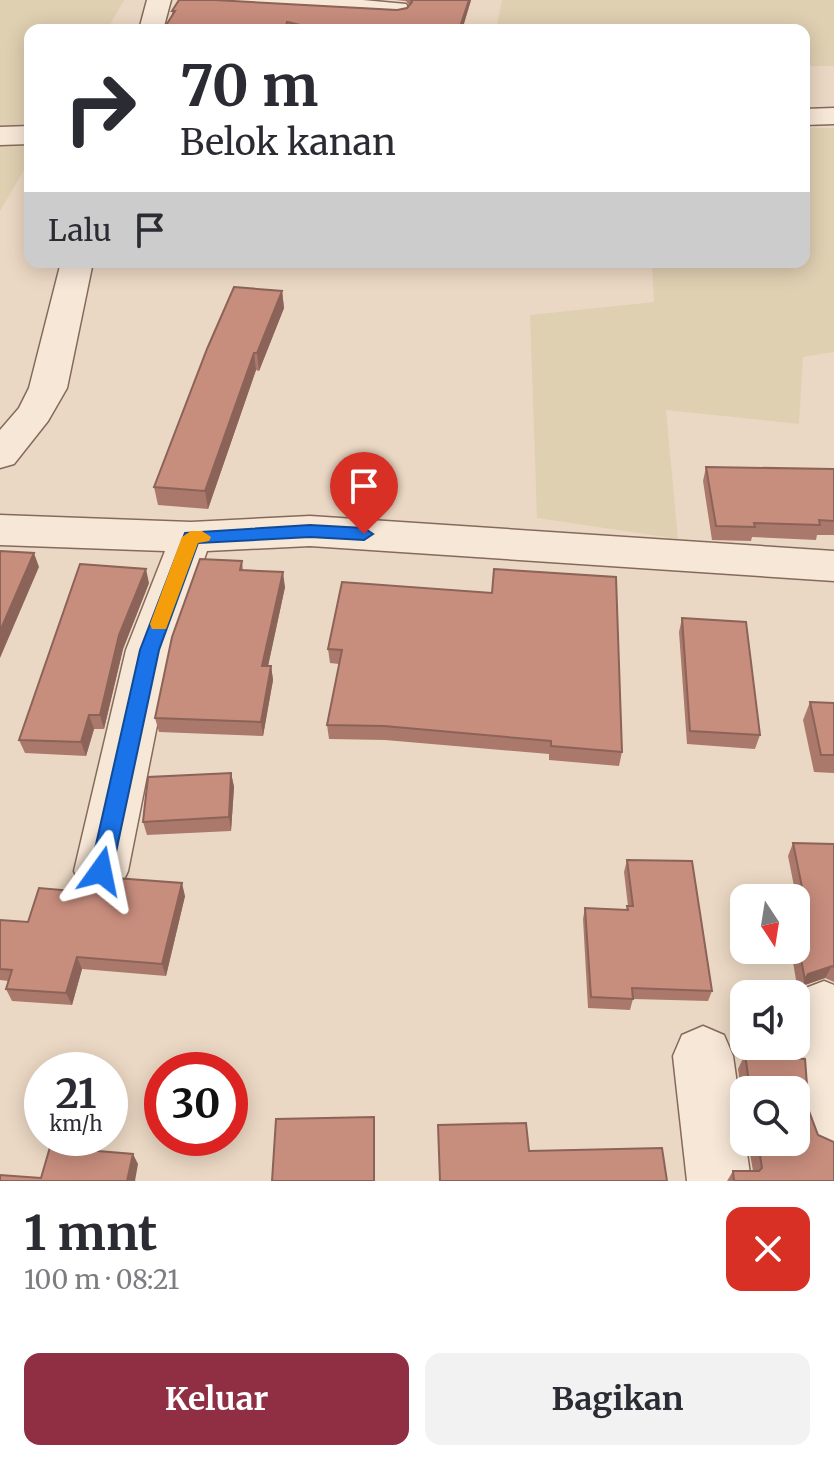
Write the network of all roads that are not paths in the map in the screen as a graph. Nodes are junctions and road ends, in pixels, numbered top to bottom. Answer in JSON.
{"nodes":[{"id":1,"x":159,"y":0,"type":"edge"},
{"id":2,"x":220,"y":0,"type":"edge"},
{"id":3,"x":397,"y":9,"type":"edge"},
{"id":4,"x":153,"y":24,"type":"edge"},
{"id":5,"x":834,"y":116,"type":"edge"},
{"id":6,"x":810,"y":117,"type":"edge"},
{"id":7,"x":24,"y":135,"type":"edge"},
{"id":8,"x":0,"y":136,"type":"edge"},
{"id":9,"x":76,"y":268,"type":"edge"},
{"id":10,"x":0,"y":455,"type":"edge"},
{"id":11,"x":0,"y":530,"type":"edge"},
{"id":12,"x":191,"y":537,"type":"junction"},
{"id":13,"x":834,"y":566,"type":"edge"},
{"id":14,"x":101,"y":871,"type":"dead end"},
{"id":15,"x":824,"y":1009,"type":"dead end"},
{"id":16,"x":703,"y":1056,"type":"dead end"},
{"id":17,"x":834,"y":1125,"type":"edge"},
{"id":18,"x":719,"y":1181,"type":"edge"}],
"edges":[{"from":1,"to":4,"type":"street"},
{"from":2,"to":3,"type":"street"},
{"from":5,"to":6,"type":"street"},
{"from":7,"to":8,"type":"street"},
{"from":9,"to":10,"type":"street"},
{"from":11,"to":12,"type":"street"},
{"from":12,"to":13,"type":"street"},
{"from":12,"to":14,"type":"street"},
{"from":15,"to":17,"type":"street"},
{"from":16,"to":18,"type":"street"}]}
